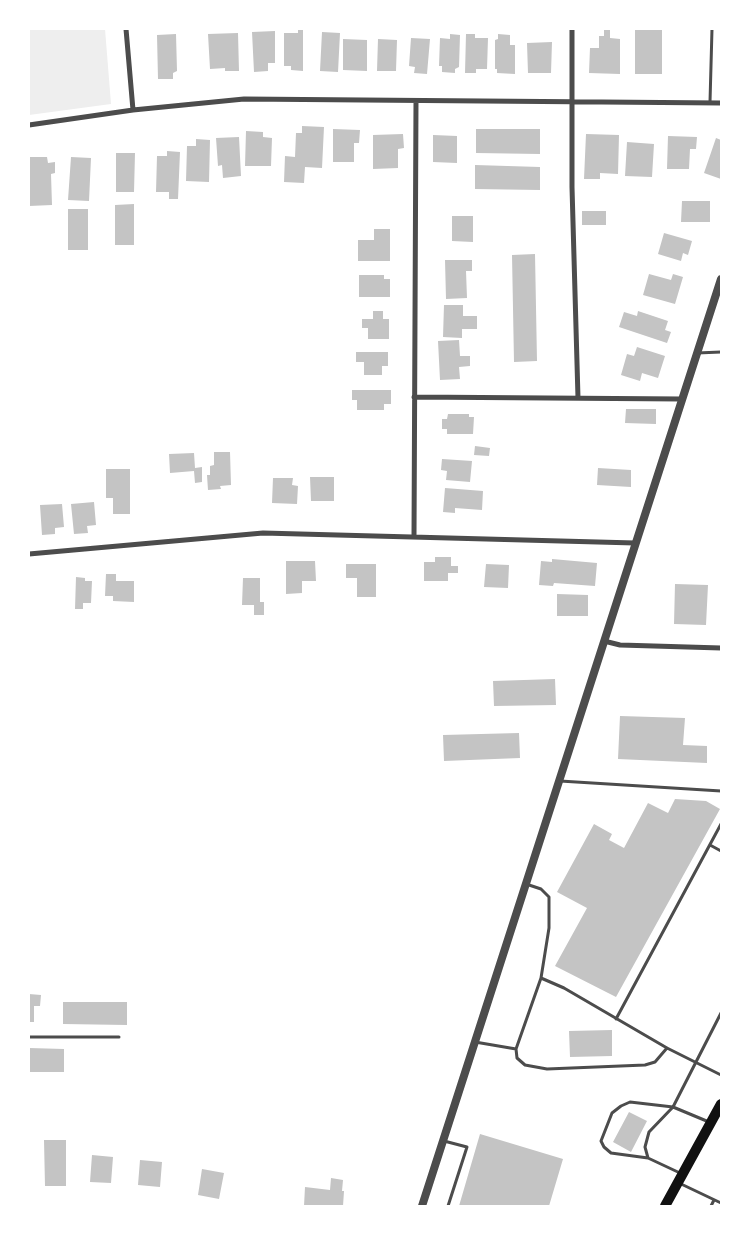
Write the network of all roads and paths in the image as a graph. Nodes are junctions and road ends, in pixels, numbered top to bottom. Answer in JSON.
{"nodes":[{"id":1,"x":126,"y":29,"type":"edge"},
{"id":2,"x":572,"y":29,"type":"edge"},
{"id":3,"x":712,"y":29,"type":"edge"},
{"id":4,"x":416,"y":101,"type":"junction"},
{"id":5,"x":572,"y":102,"type":"junction"},
{"id":6,"x":710,"y":103,"type":"junction"},
{"id":7,"x":721,"y":103,"type":"edge"},
{"id":8,"x":133,"y":110,"type":"junction"},
{"id":9,"x":29,"y":125,"type":"edge"},
{"id":10,"x":721,"y":279,"type":"edge"},
{"id":11,"x":721,"y":352,"type":"edge"},
{"id":12,"x":697,"y":353,"type":"junction"},
{"id":13,"x":414,"y":397,"type":"junction"},
{"id":14,"x":578,"y":398,"type":"junction"},
{"id":15,"x":681,"y":399,"type":"junction"},
{"id":16,"x":414,"y":536,"type":"junction"},
{"id":17,"x":635,"y":543,"type":"junction"},
{"id":18,"x":29,"y":554,"type":"edge"},
{"id":19,"x":604,"y":642,"type":"junction"},
{"id":20,"x":721,"y":648,"type":"edge"},
{"id":21,"x":559,"y":781,"type":"junction"},
{"id":22,"x":721,"y":791,"type":"edge"},
{"id":23,"x":721,"y":824,"type":"edge"},
{"id":24,"x":710,"y":845,"type":"junction"},
{"id":25,"x":721,"y":851,"type":"edge"},
{"id":26,"x":526,"y":884,"type":"junction"},
{"id":27,"x":541,"y":978,"type":"junction"},
{"id":28,"x":721,"y":1013,"type":"edge"},
{"id":29,"x":616,"y":1019,"type":"junction"},
{"id":30,"x":29,"y":1036,"type":"edge"},
{"id":31,"x":120,"y":1036,"type":"dead end"},
{"id":32,"x":474,"y":1042,"type":"junction"},
{"id":33,"x":667,"y":1048,"type":"junction"},
{"id":34,"x":516,"y":1049,"type":"junction"},
{"id":35,"x":696,"y":1062,"type":"junction"},
{"id":36,"x":721,"y":1074,"type":"edge"},
{"id":37,"x":721,"y":1104,"type":"edge"},
{"id":38,"x":673,"y":1107,"type":"junction"},
{"id":39,"x":711,"y":1123,"type":"junction"},
{"id":40,"x":443,"y":1140,"type":"junction"},
{"id":41,"x":648,"y":1158,"type":"junction"},
{"id":42,"x":680,"y":1178,"type":"junction"},
{"id":43,"x":714,"y":1200,"type":"junction"},
{"id":44,"x":721,"y":1203,"type":"edge"},
{"id":45,"x":422,"y":1206,"type":"edge"},
{"id":46,"x":448,"y":1206,"type":"edge"},
{"id":47,"x":665,"y":1206,"type":"edge"},
{"id":48,"x":711,"y":1206,"type":"edge"}],
"edges":[{"from":1,"to":8,"type":"street"},
{"from":2,"to":5,"type":"street"},
{"from":3,"to":6,"type":"lane"},
{"from":4,"to":5,"type":"street"},
{"from":4,"to":8,"type":"street"},
{"from":4,"to":13,"type":"street"},
{"from":5,"to":6,"type":"street"},
{"from":5,"to":14,"type":"street"},
{"from":6,"to":7,"type":"street"},
{"from":8,"to":9,"type":"street"},
{"from":10,"to":12,"type":"street"},
{"from":11,"to":12,"type":"lane"},
{"from":12,"to":15,"type":"street"},
{"from":13,"to":14,"type":"street"},
{"from":13,"to":16,"type":"street"},
{"from":14,"to":15,"type":"street"},
{"from":15,"to":17,"type":"street"},
{"from":16,"to":17,"type":"street"},
{"from":16,"to":18,"type":"street"},
{"from":17,"to":19,"type":"street"},
{"from":19,"to":20,"type":"street"},
{"from":19,"to":21,"type":"street"},
{"from":21,"to":22,"type":"lane"},
{"from":21,"to":26,"type":"street"},
{"from":23,"to":24,"type":"lane"},
{"from":24,"to":25,"type":"lane"},
{"from":24,"to":29,"type":"lane"},
{"from":26,"to":27,"type":"lane"},
{"from":26,"to":32,"type":"street"},
{"from":27,"to":29,"type":"lane"},
{"from":27,"to":34,"type":"lane"},
{"from":28,"to":35,"type":"lane"},
{"from":29,"to":33,"type":"lane"},
{"from":30,"to":31,"type":"lane"},
{"from":32,"to":34,"type":"lane"},
{"from":32,"to":40,"type":"street"},
{"from":33,"to":34,"type":"lane"},
{"from":33,"to":35,"type":"lane"},
{"from":35,"to":36,"type":"lane"},
{"from":35,"to":38,"type":"lane"},
{"from":37,"to":39,"type":"highway"},
{"from":38,"to":39,"type":"lane"},
{"from":38,"to":41,"type":"lane"},
{"from":38,"to":41,"type":"lane"},
{"from":39,"to":42,"type":"highway"},
{"from":40,"to":45,"type":"street"},
{"from":40,"to":46,"type":"lane"},
{"from":41,"to":42,"type":"lane"},
{"from":42,"to":43,"type":"lane"},
{"from":42,"to":47,"type":"highway"},
{"from":43,"to":44,"type":"lane"},
{"from":43,"to":48,"type":"lane"}]}
